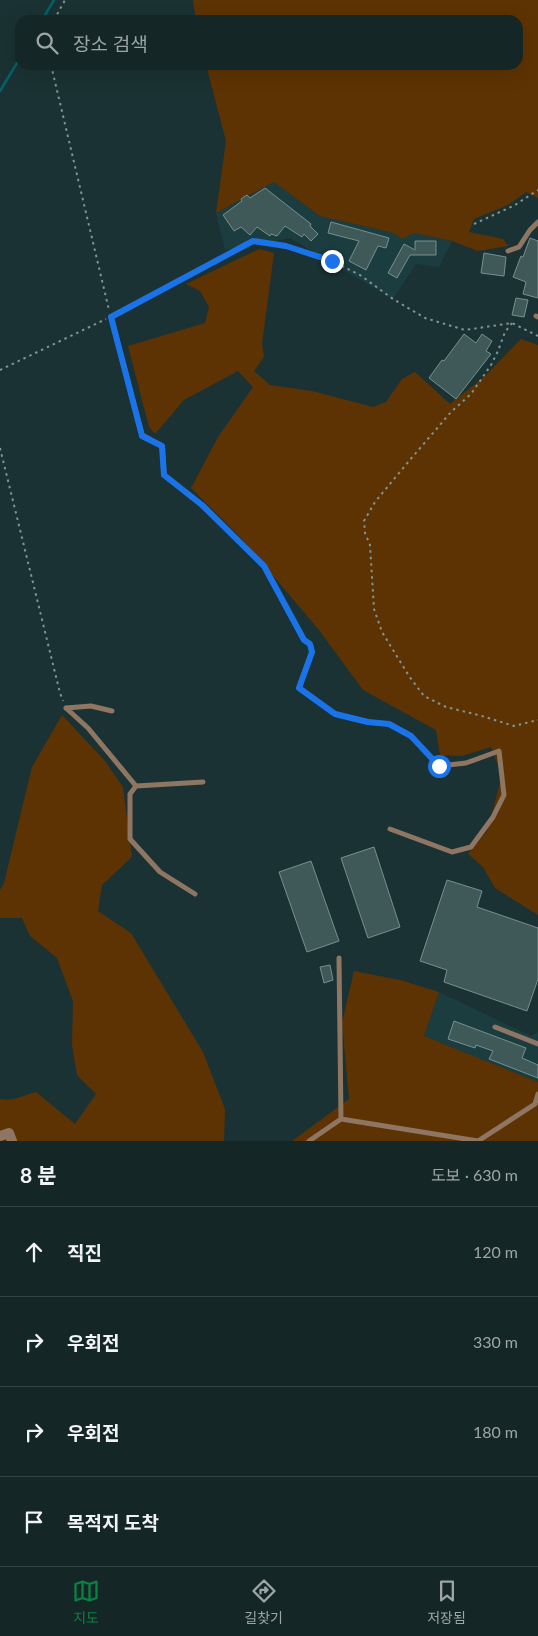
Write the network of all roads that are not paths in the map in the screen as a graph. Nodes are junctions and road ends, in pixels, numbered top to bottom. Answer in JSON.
{"nodes":[{"id":1,"x":538,"y":222,"type":"edge"},
{"id":2,"x":508,"y":251,"type":"dead end"},
{"id":3,"x":111,"y":317,"type":"road end"},
{"id":4,"x":112,"y":711,"type":"dead end"},
{"id":5,"x":203,"y":782,"type":"dead end"},
{"id":6,"x":136,"y":786,"type":"junction"},
{"id":7,"x":390,"y":829,"type":"dead end"},
{"id":8,"x":195,"y":894,"type":"dead end"},
{"id":9,"x":339,"y":958,"type":"dead end"},
{"id":10,"x":495,"y":1027,"type":"dead end"},
{"id":11,"x":538,"y":1044,"type":"edge"},
{"id":12,"x":538,"y":1094,"type":"edge"},
{"id":13,"x":341,"y":1119,"type":"junction"},
{"id":14,"x":0,"y":1136,"type":"edge"},
{"id":15,"x":12,"y":1141,"type":"edge"},
{"id":16,"x":309,"y":1141,"type":"edge"},
{"id":17,"x":478,"y":1141,"type":"edge"}],
"edges":[{"from":1,"to":2,"type":"lane"},
{"from":3,"to":7,"type":"lane"},
{"from":4,"to":6,"type":"lane"},
{"from":5,"to":6,"type":"lane"},
{"from":6,"to":8,"type":"lane"},
{"from":9,"to":13,"type":"lane"},
{"from":10,"to":11,"type":"lane"},
{"from":12,"to":17,"type":"lane"},
{"from":13,"to":16,"type":"lane"},
{"from":13,"to":17,"type":"lane"},
{"from":14,"to":15,"type":"street"}]}
